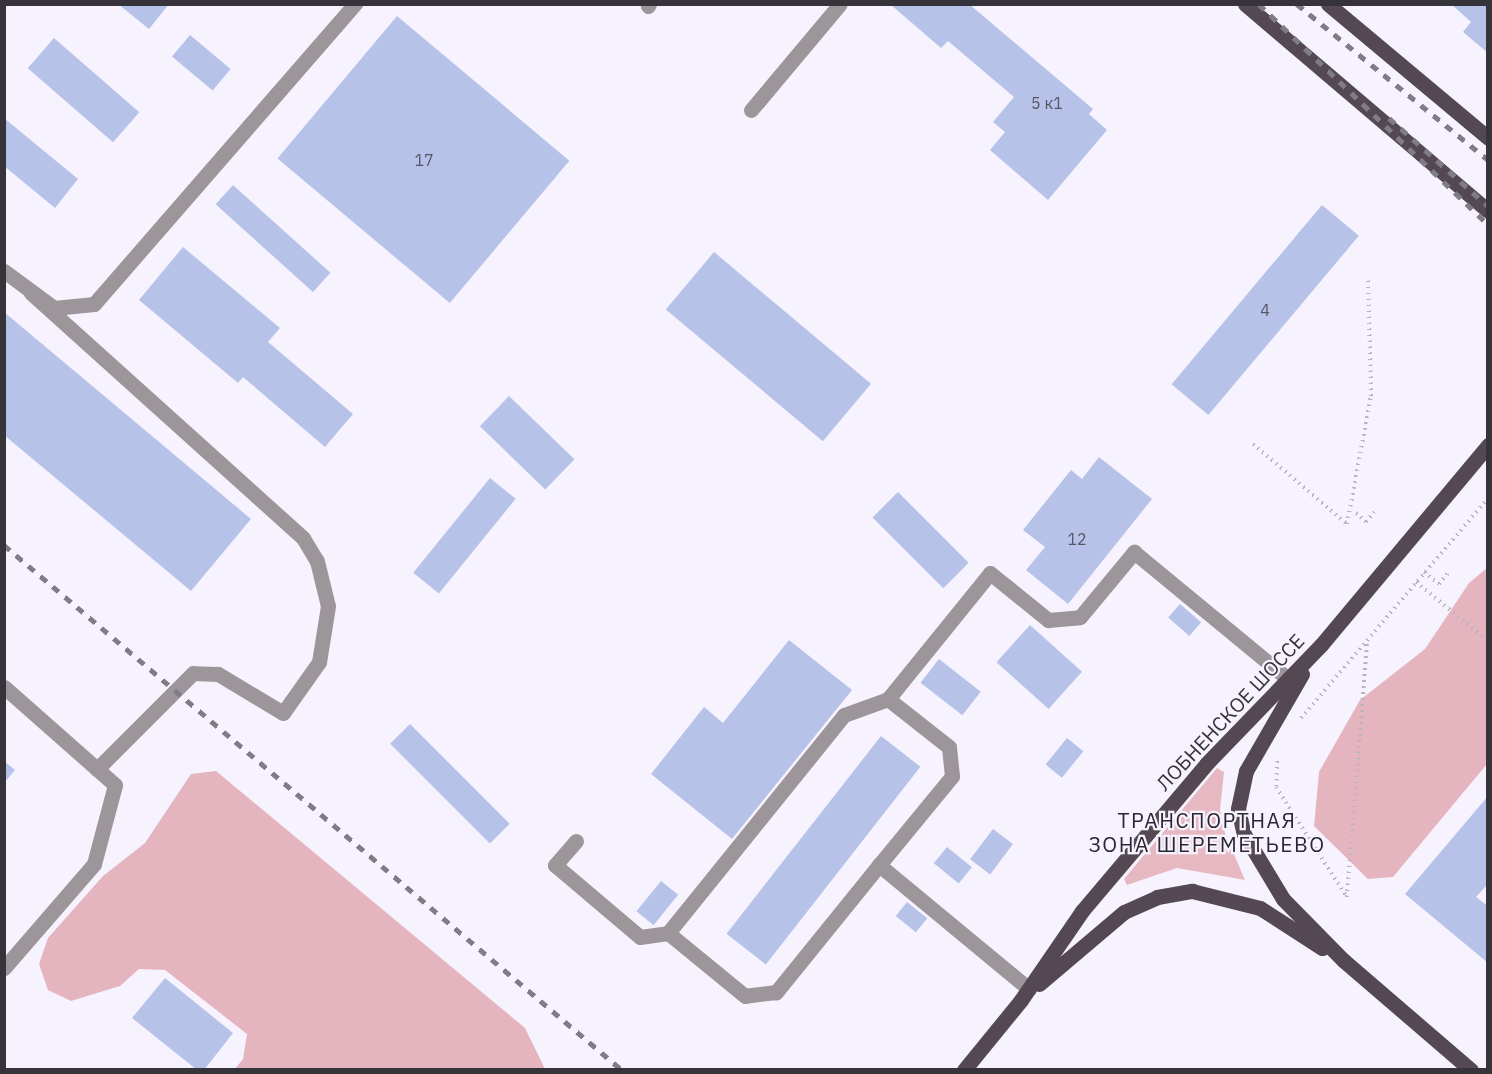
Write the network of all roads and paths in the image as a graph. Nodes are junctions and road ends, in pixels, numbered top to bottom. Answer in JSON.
{"nodes":[{"id":1,"x":356,"y":4,"type":"edge"},
{"id":2,"x":840,"y":4,"type":"edge"},
{"id":3,"x":1245,"y":4,"type":"edge"},
{"id":4,"x":1328,"y":4,"type":"edge"},
{"id":5,"x":751,"y":110,"type":"dead end"},
{"id":6,"x":1488,"y":138,"type":"edge"},
{"id":7,"x":1488,"y":211,"type":"edge"},
{"id":8,"x":4,"y":271,"type":"edge"},
{"id":9,"x":1368,"y":279,"type":"dead end"},
{"id":10,"x":31,"y":293,"type":"junction"},
{"id":11,"x":1253,"y":444,"type":"dead end"},
{"id":12,"x":1488,"y":445,"type":"edge"},
{"id":13,"x":1488,"y":498,"type":"edge"},
{"id":14,"x":1374,"y":512,"type":"dead end"},
{"id":15,"x":1356,"y":513,"type":"dead end"},
{"id":16,"x":1424,"y":572,"type":"junction"},
{"id":17,"x":1448,"y":573,"type":"dead end"},
{"id":18,"x":1416,"y":582,"type":"junction"},
{"id":19,"x":1367,"y":641,"type":"junction"},
{"id":20,"x":1488,"y":641,"type":"edge"},
{"id":21,"x":1321,"y":645,"type":"junction"},
{"id":22,"x":1288,"y":679,"type":"junction"},
{"id":23,"x":4,"y":687,"type":"edge"},
{"id":24,"x":888,"y":699,"type":"junction"},
{"id":25,"x":1294,"y":727,"type":"dead end"},
{"id":26,"x":1280,"y":750,"type":"dead end"},
{"id":27,"x":97,"y":769,"type":"junction"},
{"id":28,"x":576,"y":841,"type":"dead end"},
{"id":29,"x":879,"y":865,"type":"junction"},
{"id":30,"x":668,"y":933,"type":"junction"},
{"id":31,"x":1343,"y":960,"type":"junction"},
{"id":32,"x":4,"y":968,"type":"edge"},
{"id":33,"x":1025,"y":994,"type":"junction"},
{"id":34,"x":964,"y":1070,"type":"edge"},
{"id":35,"x":1471,"y":1070,"type":"edge"}],
"edges":[{"from":1,"to":10,"type":"street"},
{"from":2,"to":5,"type":"street"},
{"from":3,"to":7,"type":"main road"},
{"from":4,"to":6,"type":"main road"},
{"from":8,"to":10,"type":"street"},
{"from":9,"to":11,"type":"path"},
{"from":10,"to":27,"type":"street"},
{"from":12,"to":21,"type":"main road","name":"ЛОБНЕНСКОЕ ШОССЕ"},
{"from":13,"to":16,"type":"path"},
{"from":14,"to":15,"type":"path"},
{"from":16,"to":17,"type":"path"},
{"from":16,"to":18,"type":"path"},
{"from":18,"to":19,"type":"path"},
{"from":18,"to":20,"type":"path"},
{"from":19,"to":25,"type":"path"},
{"from":19,"to":26,"type":"path"},
{"from":21,"to":22,"type":"main road","name":"ЛОБНЕНСКОЕ ШОССЕ"},
{"from":21,"to":31,"type":"main road"},
{"from":22,"to":24,"type":"street"},
{"from":22,"to":33,"type":"main road","name":"ЛОБНЕНСКОЕ ШОССЕ"},
{"from":23,"to":27,"type":"street"},
{"from":24,"to":29,"type":"street"},
{"from":24,"to":30,"type":"street"},
{"from":27,"to":32,"type":"street"},
{"from":28,"to":30,"type":"street"},
{"from":29,"to":30,"type":"street"},
{"from":29,"to":33,"type":"street"},
{"from":31,"to":33,"type":"main road"},
{"from":31,"to":35,"type":"main road"},
{"from":33,"to":34,"type":"main road","name":"ЛОБНЕНСКОЕ ШОССЕ"}]}
